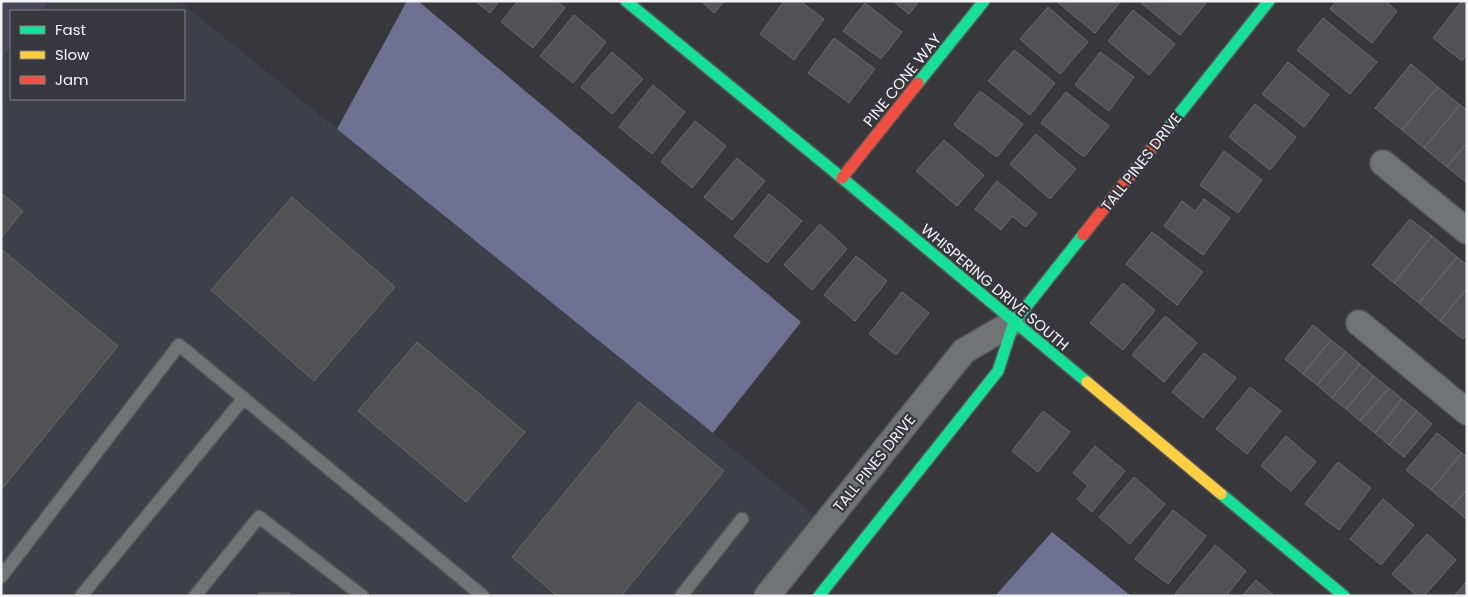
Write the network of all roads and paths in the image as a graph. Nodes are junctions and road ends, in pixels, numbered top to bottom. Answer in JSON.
{"nodes":[{"id":1,"x":626,"y":1,"type":"edge"},
{"id":2,"x":984,"y":1,"type":"edge"},
{"id":3,"x":1269,"y":1,"type":"edge"},
{"id":4,"x":1383,"y":163,"type":"dead end"},
{"id":5,"x":842,"y":178,"type":"junction"},
{"id":6,"x":1467,"y":231,"type":"edge"},
{"id":7,"x":1014,"y":322,"type":"junction"},
{"id":8,"x":1359,"y":323,"type":"dead end"},
{"id":9,"x":244,"y":398,"type":"junction"},
{"id":10,"x":1467,"y":412,"type":"edge"},
{"id":11,"x":742,"y":519,"type":"dead end"},
{"id":12,"x":1,"y":577,"type":"edge"},
{"id":13,"x":81,"y":596,"type":"edge"},
{"id":14,"x":196,"y":596,"type":"edge"},
{"id":15,"x":362,"y":596,"type":"edge"},
{"id":16,"x":483,"y":596,"type":"edge"},
{"id":17,"x":681,"y":596,"type":"edge"},
{"id":18,"x":767,"y":596,"type":"edge"},
{"id":19,"x":819,"y":596,"type":"edge"},
{"id":20,"x":1344,"y":596,"type":"edge"}],
"edges":[{"from":1,"to":5,"type":"street","name":"WHISPERING DRIVE SOUTH"},
{"from":2,"to":5,"type":"street","name":"PINE CONE WAY"},
{"from":3,"to":7,"type":"street","name":"TALL PINES DRIVE"},
{"from":4,"to":6,"type":"street"},
{"from":5,"to":7,"type":"street","name":"WHISPERING DRIVE SOUTH"},
{"from":7,"to":18,"type":"street","name":"TALL PINES DRIVE"},
{"from":7,"to":19,"type":"street","name":"TALL PINES DRIVE"},
{"from":7,"to":20,"type":"street","name":"WHISPERING DRIVE SOUTH"},
{"from":8,"to":10,"type":"street"},
{"from":9,"to":12,"type":"lane"},
{"from":9,"to":13,"type":"lane"},
{"from":9,"to":16,"type":"lane"},
{"from":11,"to":17,"type":"lane"},
{"from":14,"to":15,"type":"lane"}]}
